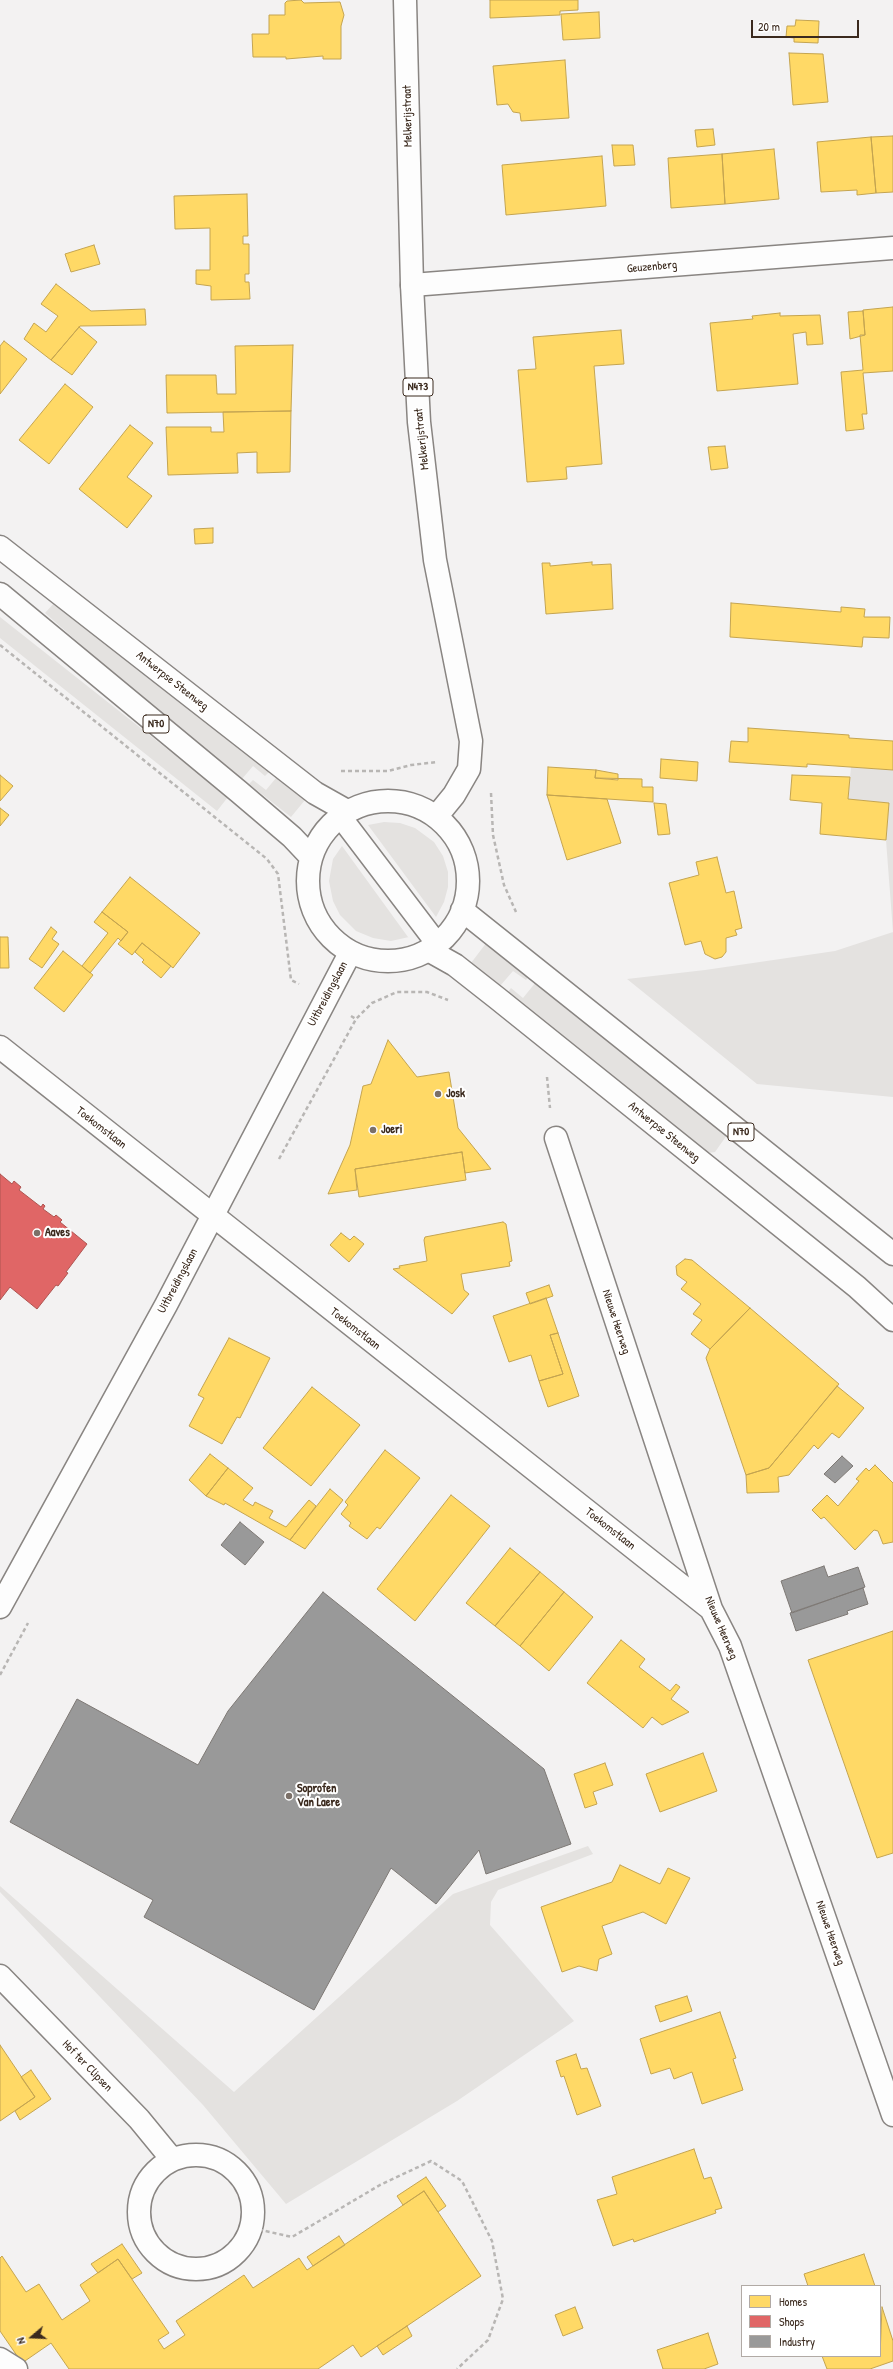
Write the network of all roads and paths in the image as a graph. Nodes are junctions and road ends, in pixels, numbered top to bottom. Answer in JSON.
{"nodes":[{"id":1,"x":405,"y":0,"type":"edge"},
{"id":2,"x":893,"y":248,"type":"edge"},
{"id":3,"x":412,"y":285,"type":"junction"},
{"id":4,"x":0,"y":547,"type":"edge"},
{"id":5,"x":0,"y":594,"type":"edge"},
{"id":6,"x":0,"y":644,"type":"edge"},
{"id":7,"x":343,"y":813,"type":"junction"},
{"id":8,"x":436,"y":817,"type":"junction"},
{"id":9,"x":309,"y":855,"type":"junction"},
{"id":10,"x":462,"y":910,"type":"junction"},
{"id":11,"x":434,"y":948,"type":"junction"},
{"id":12,"x":350,"y":953,"type":"junction"},
{"id":13,"x":324,"y":1001,"type":"junction"},
{"id":14,"x":452,"y":1002,"type":"dead end"},
{"id":15,"x":0,"y":1047,"type":"edge"},
{"id":16,"x":548,"y":1071,"type":"dead end"},
{"id":17,"x":556,"y":1138,"type":"joint"},
{"id":18,"x":212,"y":1215,"type":"junction"},
{"id":19,"x":893,"y":1254,"type":"edge"},
{"id":20,"x":893,"y":1320,"type":"edge"},
{"id":21,"x":0,"y":1607,"type":"edge"},
{"id":22,"x":711,"y":1609,"type":"junction"},
{"id":23,"x":0,"y":1976,"type":"edge"},
{"id":24,"x":893,"y":2115,"type":"edge"},
{"id":25,"x":171,"y":2158,"type":"junction"},
{"id":26,"x":252,"y":2228,"type":"junction"},
{"id":27,"x":0,"y":2359,"type":"edge"},
{"id":28,"x":16,"y":2369,"type":"edge"},
{"id":29,"x":457,"y":2369,"type":"edge"}],
"edges":[{"from":1,"to":3,"type":"street","name":"Melkerijstraat","number":"N473"},
{"from":2,"to":3,"type":"street","name":"Geuzenberg"},
{"from":3,"to":8,"type":"street","name":"Melkerijstraat","number":"N473"},
{"from":4,"to":7,"type":"street","name":"Antwerpse Steenweg"},
{"from":5,"to":9,"type":"street","number":"N70"},
{"from":6,"to":13,"type":"path"},
{"from":7,"to":8,"type":"street"},
{"from":7,"to":9,"type":"street"},
{"from":7,"to":11,"type":"lane"},
{"from":8,"to":10,"type":"street"},
{"from":9,"to":12,"type":"street"},
{"from":10,"to":11,"type":"street"},
{"from":10,"to":19,"type":"street","number":"N70"},
{"from":11,"to":12,"type":"street"},
{"from":11,"to":20,"type":"street","name":"Antwerpse Steenweg"},
{"from":12,"to":13,"type":"street","name":"Uitbreidingslaan"},
{"from":13,"to":14,"type":"path"},
{"from":13,"to":18,"type":"street","name":"Uitbreidingslaan"},
{"from":15,"to":18,"type":"street","name":"Toekomstlaan"},
{"from":16,"to":17,"type":"path"},
{"from":17,"to":22,"type":"street","name":"Nieuwe Heerweg"},
{"from":18,"to":21,"type":"street","name":"Uitbreidingslaan"},
{"from":18,"to":22,"type":"street","name":"Toekomstlaan"},
{"from":22,"to":24,"type":"street","name":"Nieuwe Heerweg"},
{"from":23,"to":25,"type":"street","name":"Hof ter Clipsen"},
{"from":25,"to":26,"type":"street"},
{"from":25,"to":26,"type":"street"},
{"from":26,"to":29,"type":"path"},
{"from":27,"to":28,"type":"street"}]}
